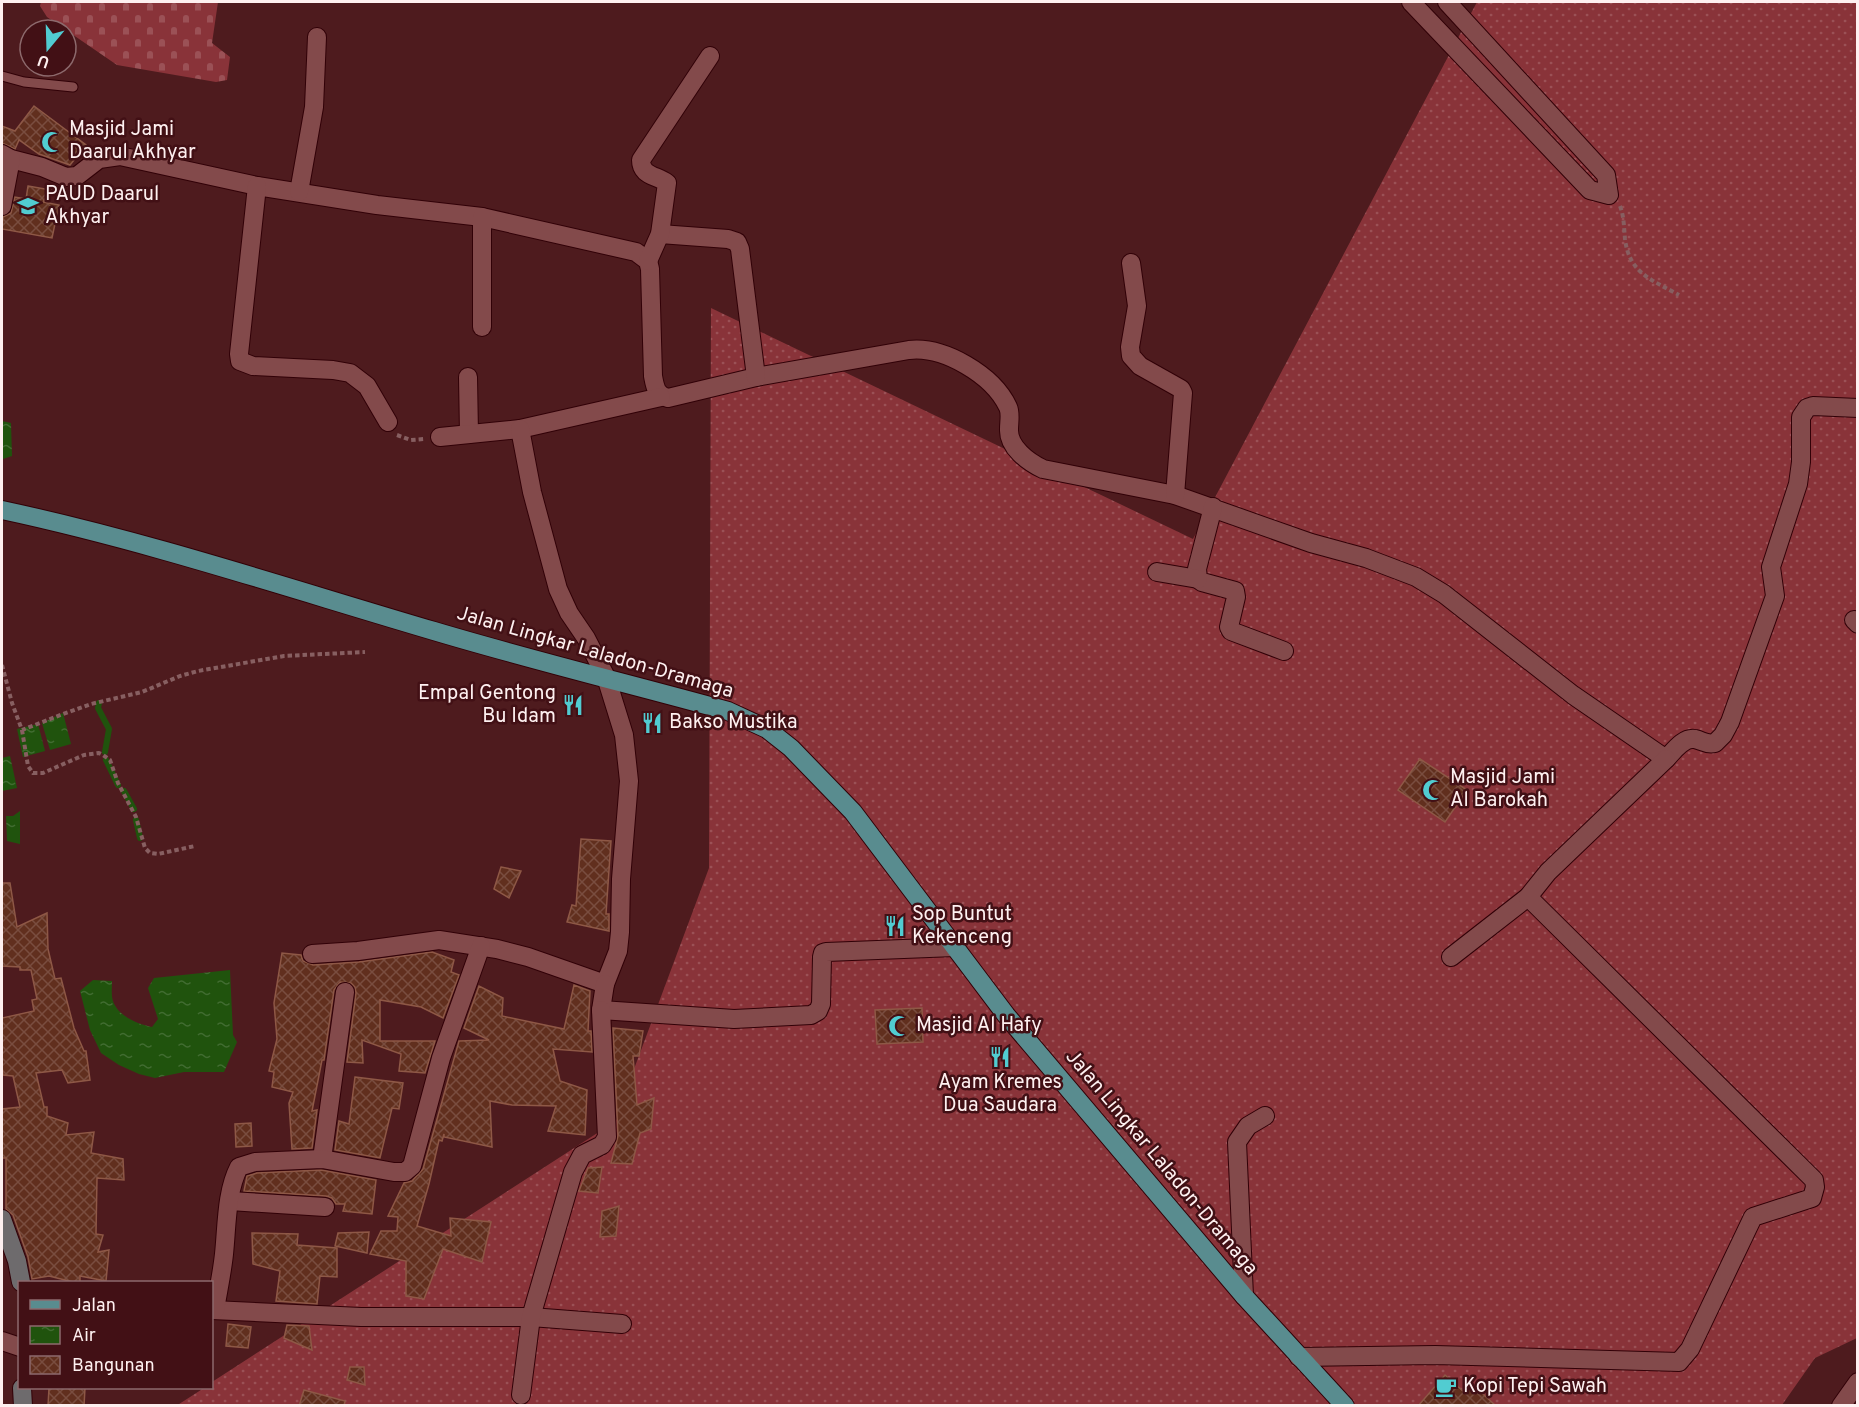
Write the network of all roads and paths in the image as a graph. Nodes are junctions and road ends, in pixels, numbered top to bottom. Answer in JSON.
{"nodes":[{"id":1,"x":1411,"y":2,"type":"edge"},
{"id":2,"x":1458,"y":5,"type":"edge"},
{"id":3,"x":317,"y":37,"type":"dead end"},
{"id":4,"x":710,"y":56,"type":"dead end"},
{"id":5,"x":2,"y":76,"type":"edge"},
{"id":6,"x":74,"y":87,"type":"dead end"},
{"id":7,"x":6,"y":157,"type":"edge"},
{"id":8,"x":257,"y":186,"type":"junction"},
{"id":9,"x":298,"y":192,"type":"junction"},
{"id":10,"x":1609,"y":195,"type":"junction"},
{"id":11,"x":2,"y":206,"type":"edge"},
{"id":12,"x":482,"y":217,"type":"junction"},
{"id":13,"x":660,"y":234,"type":"junction"},
{"id":14,"x":648,"y":261,"type":"junction"},
{"id":15,"x":1131,"y":263,"type":"dead end"},
{"id":16,"x":1679,"y":295,"type":"dead end"},
{"id":17,"x":482,"y":327,"type":"dead end"},
{"id":18,"x":756,"y":377,"type":"junction"},
{"id":19,"x":468,"y":378,"type":"dead end"},
{"id":20,"x":662,"y":397,"type":"junction"},
{"id":21,"x":1857,"y":408,"type":"edge"},
{"id":22,"x":388,"y":422,"type":"joint"},
{"id":23,"x":520,"y":429,"type":"junction"},
{"id":24,"x":469,"y":434,"type":"junction"},
{"id":25,"x":440,"y":437,"type":"joint"},
{"id":26,"x":1175,"y":495,"type":"junction"},
{"id":27,"x":1213,"y":507,"type":"junction"},
{"id":28,"x":2,"y":510,"type":"edge"},
{"id":29,"x":1157,"y":572,"type":"dead end"},
{"id":30,"x":1198,"y":579,"type":"junction"},
{"id":31,"x":1284,"y":651,"type":"dead end"},
{"id":32,"x":365,"y":652,"type":"dead end"},
{"id":33,"x":2,"y":665,"type":"edge"},
{"id":34,"x":606,"y":677,"type":"junction"},
{"id":35,"x":22,"y":730,"type":"junction"},
{"id":36,"x":1666,"y":759,"type":"junction"},
{"id":37,"x":195,"y":846,"type":"dead end"},
{"id":38,"x":1528,"y":897,"type":"junction"},
{"id":39,"x":481,"y":946,"type":"junction"},
{"id":40,"x":955,"y":947,"type":"junction"},
{"id":41,"x":312,"y":954,"type":"dead end"},
{"id":42,"x":1451,"y":957,"type":"dead end"},
{"id":43,"x":605,"y":984,"type":"junction"},
{"id":44,"x":345,"y":992,"type":"dead end"},
{"id":45,"x":601,"y":1010,"type":"junction"},
{"id":46,"x":1265,"y":1116,"type":"dead end"},
{"id":47,"x":322,"y":1159,"type":"junction"},
{"id":48,"x":230,"y":1201,"type":"junction"},
{"id":49,"x":325,"y":1208,"type":"dead end"},
{"id":50,"x":2,"y":1220,"type":"edge"},
{"id":51,"x":21,"y":1281,"type":"edge"},
{"id":52,"x":1244,"y":1296,"type":"junction"},
{"id":53,"x":213,"y":1310,"type":"edge"},
{"id":54,"x":531,"y":1317,"type":"junction"},
{"id":55,"x":622,"y":1324,"type":"dead end"},
{"id":56,"x":2,"y":1341,"type":"edge"},
{"id":57,"x":18,"y":1346,"type":"edge"},
{"id":58,"x":1299,"y":1357,"type":"junction"},
{"id":59,"x":1857,"y":1382,"type":"edge"},
{"id":60,"x":22,"y":1389,"type":"edge"},
{"id":61,"x":521,"y":1395,"type":"dead end"},
{"id":62,"x":23,"y":1406,"type":"edge"},
{"id":63,"x":1345,"y":1406,"type":"edge"},
{"id":64,"x":1841,"y":1406,"type":"edge"}],
"edges":[{"from":1,"to":10,"type":"street"},
{"from":2,"to":10,"type":"street"},
{"from":3,"to":9,"type":"street"},
{"from":4,"to":13,"type":"street"},
{"from":5,"to":6,"type":"lane"},
{"from":7,"to":8,"type":"street"},
{"from":7,"to":11,"type":"street"},
{"from":8,"to":9,"type":"street"},
{"from":8,"to":22,"type":"street"},
{"from":9,"to":12,"type":"street"},
{"from":10,"to":16,"type":"path"},
{"from":12,"to":14,"type":"street"},
{"from":12,"to":17,"type":"street"},
{"from":13,"to":14,"type":"street"},
{"from":13,"to":18,"type":"street"},
{"from":14,"to":20,"type":"street"},
{"from":15,"to":26,"type":"street"},
{"from":18,"to":20,"type":"street"},
{"from":18,"to":26,"type":"street"},
{"from":19,"to":24,"type":"street"},
{"from":20,"to":23,"type":"street"},
{"from":21,"to":36,"type":"street"},
{"from":22,"to":25,"type":"path"},
{"from":23,"to":24,"type":"street"},
{"from":23,"to":34,"type":"street"},
{"from":24,"to":25,"type":"street"},
{"from":26,"to":27,"type":"street"},
{"from":27,"to":30,"type":"street"},
{"from":27,"to":36,"type":"street"},
{"from":28,"to":34,"type":"main road","name":"Jalan Lingkar Laladon-Dramaga"},
{"from":29,"to":30,"type":"street"},
{"from":30,"to":31,"type":"street"},
{"from":32,"to":35,"type":"path"},
{"from":33,"to":35,"type":"path"},
{"from":34,"to":40,"type":"main road","name":"Jalan Lingkar Laladon-Dramaga"},
{"from":34,"to":43,"type":"street"},
{"from":35,"to":37,"type":"path"},
{"from":36,"to":38,"type":"street"},
{"from":38,"to":42,"type":"street"},
{"from":38,"to":58,"type":"street"},
{"from":39,"to":41,"type":"street"},
{"from":39,"to":43,"type":"street"},
{"from":39,"to":47,"type":"street"},
{"from":40,"to":45,"type":"street"},
{"from":40,"to":52,"type":"main road","name":"Jalan Lingkar Laladon-Dramaga"},
{"from":43,"to":45,"type":"street"},
{"from":44,"to":47,"type":"street"},
{"from":45,"to":54,"type":"street"},
{"from":46,"to":52,"type":"street"},
{"from":47,"to":48,"type":"street"},
{"from":48,"to":49,"type":"street"},
{"from":48,"to":53,"type":"street"},
{"from":50,"to":51,"type":"street"},
{"from":52,"to":58,"type":"main road","name":"Jalan Lingkar Laladon-Dramaga"},
{"from":53,"to":54,"type":"street"},
{"from":54,"to":55,"type":"street"},
{"from":54,"to":61,"type":"street"},
{"from":56,"to":57,"type":"street"},
{"from":58,"to":63,"type":"main road","name":"Jalan Lingkar Laladon-Dramaga"},
{"from":59,"to":64,"type":"street"},
{"from":60,"to":62,"type":"street"}]}
